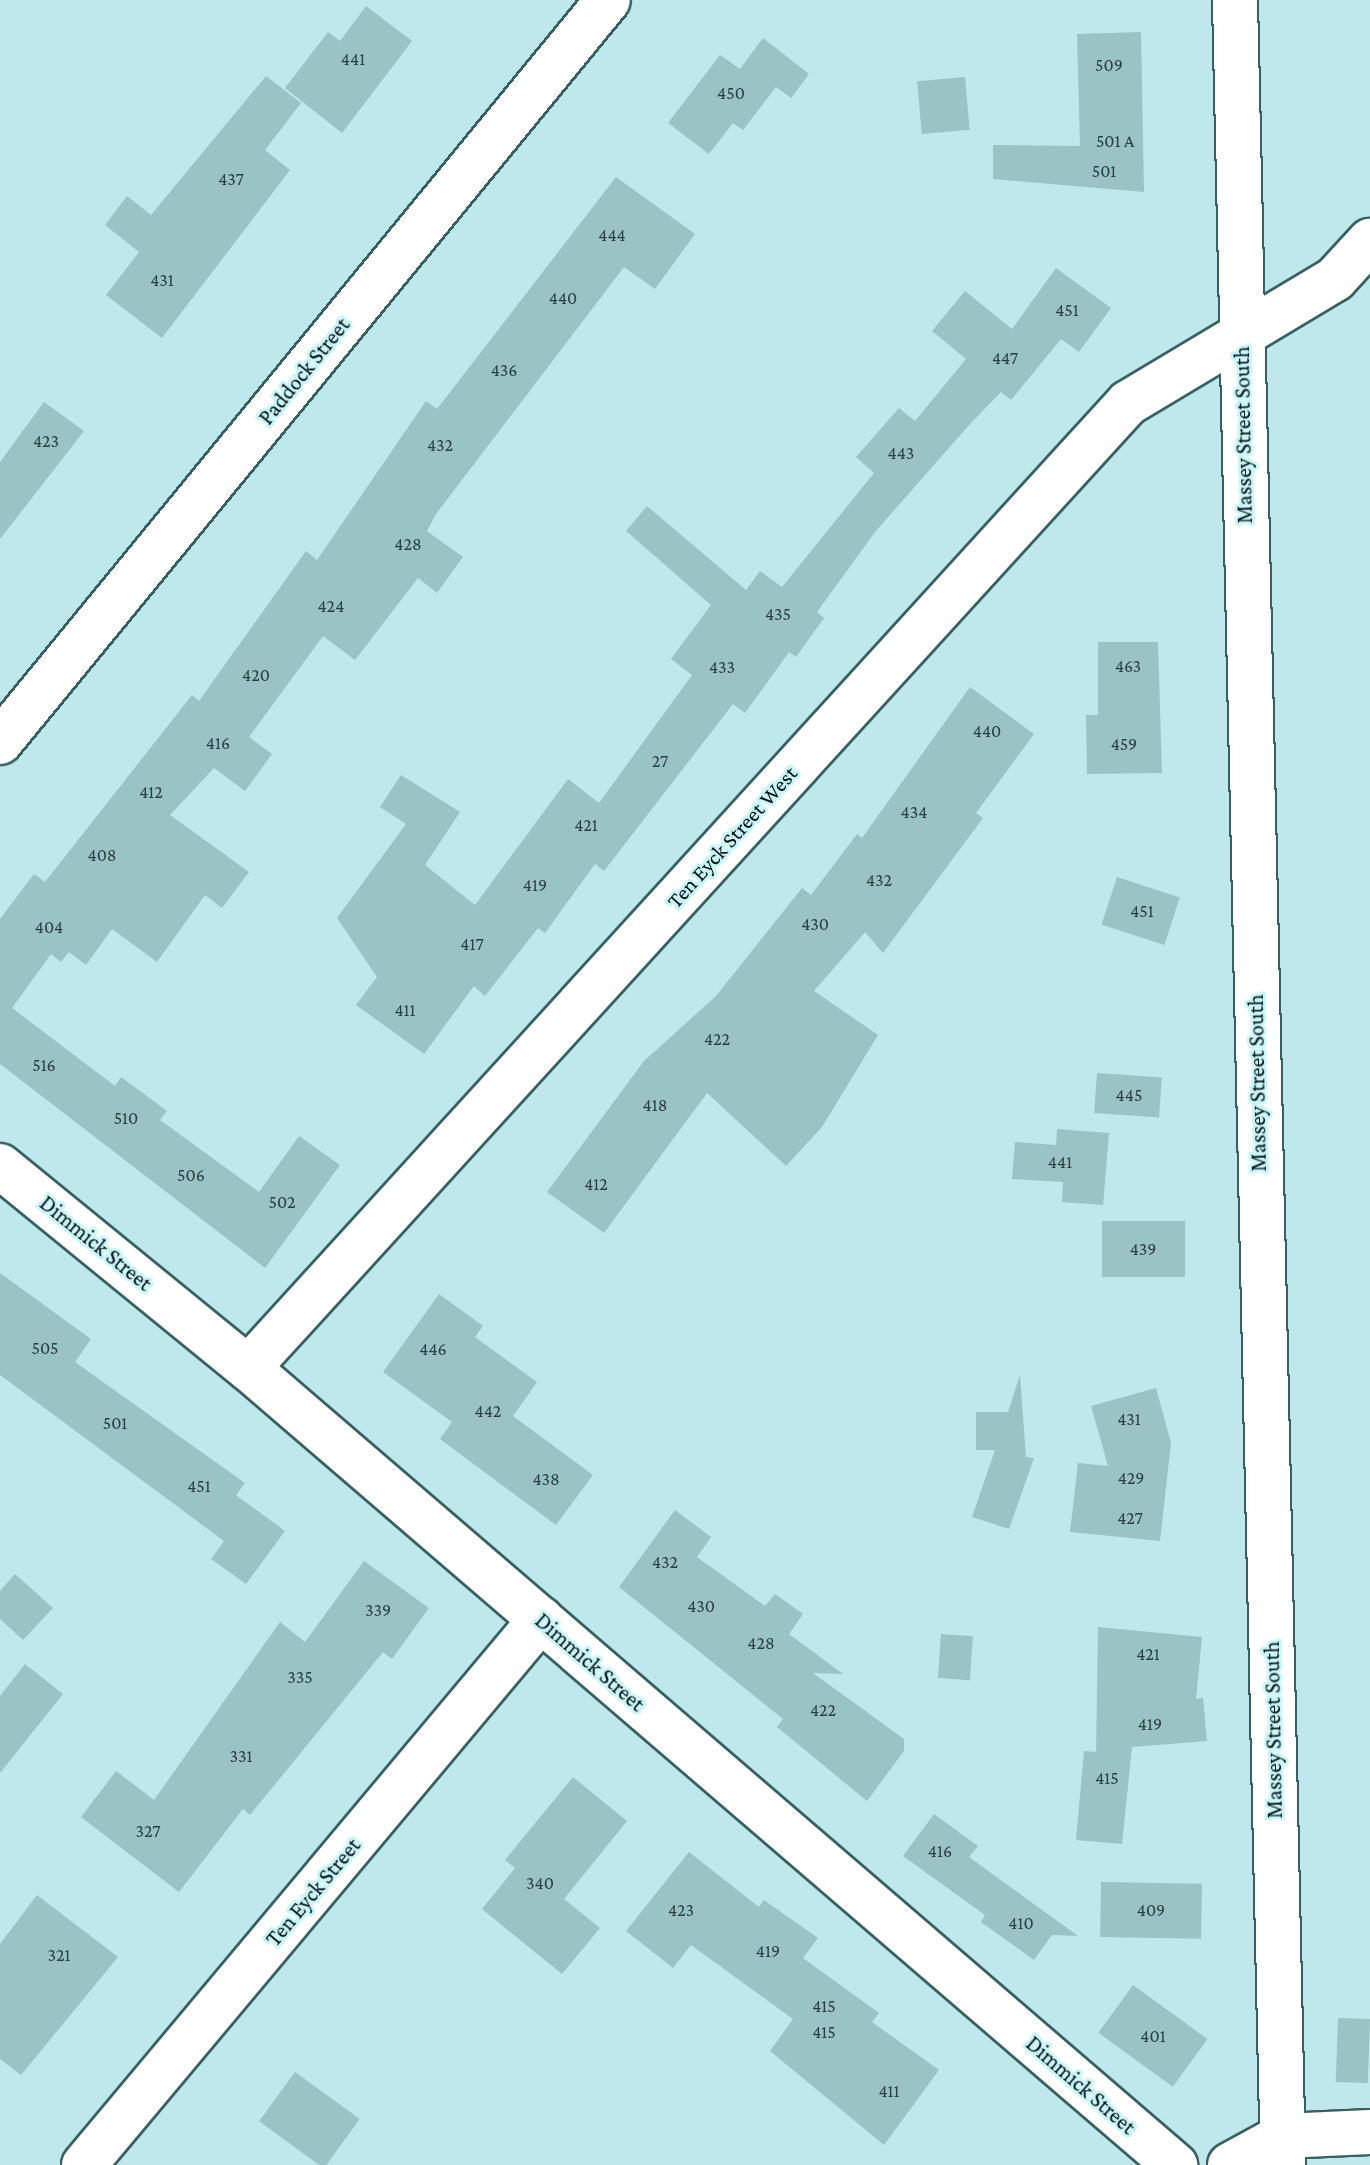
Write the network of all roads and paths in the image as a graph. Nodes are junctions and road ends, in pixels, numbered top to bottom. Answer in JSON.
{"nodes":[{"id":1,"x":608,"y":0,"type":"edge"},
{"id":2,"x":1235,"y":0,"type":"edge"},
{"id":3,"x":1370,"y":241,"type":"edge"},
{"id":4,"x":1242,"y":338,"type":"junction"},
{"id":5,"x":0,"y":742,"type":"edge"},
{"id":6,"x":0,"y":1166,"type":"edge"},
{"id":7,"x":248,"y":1368,"type":"junction"},
{"id":8,"x":541,"y":1619,"type":"junction"},
{"id":9,"x":1370,"y":2132,"type":"edge"},
{"id":10,"x":1283,"y":2150,"type":"edge"},
{"id":11,"x":84,"y":2165,"type":"edge"},
{"id":12,"x":1175,"y":2165,"type":"edge"},
{"id":13,"x":1230,"y":2165,"type":"edge"}],
"edges":[{"from":1,"to":5,"type":"street","name":"Paddock Street"},
{"from":2,"to":4,"type":"street","name":"Massey Street South"},
{"from":3,"to":4,"type":"street","name":"Ten Eyck Street West"},
{"from":4,"to":7,"type":"street","name":"Ten Eyck Street West"},
{"from":4,"to":10,"type":"street","name":"Massey Street South"},
{"from":6,"to":7,"type":"street","name":"Dimmick Street"},
{"from":7,"to":8,"type":"street","name":"Dimmick Street"},
{"from":8,"to":11,"type":"street","name":"Ten Eyck Street"},
{"from":8,"to":12,"type":"street","name":"Dimmick Street"},
{"from":9,"to":10,"type":"street"},
{"from":10,"to":13,"type":"street"}]}
